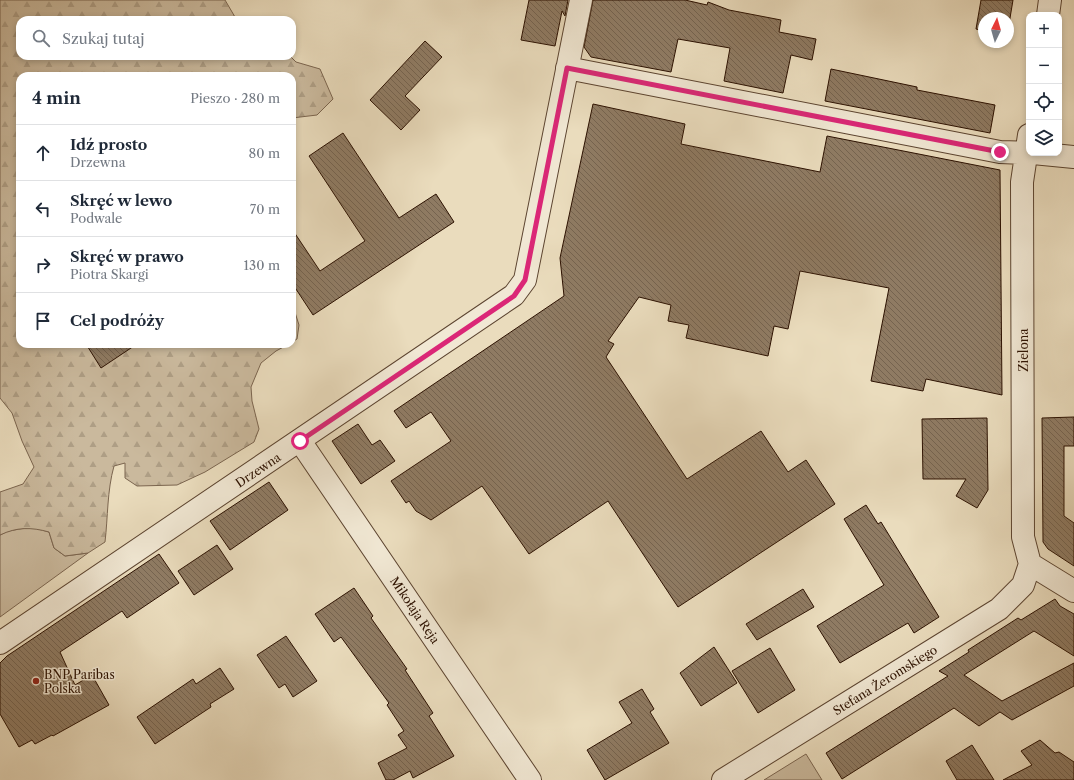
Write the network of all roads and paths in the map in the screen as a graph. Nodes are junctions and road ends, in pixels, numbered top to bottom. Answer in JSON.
{"nodes":[{"id":1,"x":581,"y":0,"type":"edge"},
{"id":2,"x":1050,"y":0,"type":"edge"},
{"id":3,"x":1048,"y":12,"type":"edge"},
{"id":4,"x":567,"y":68,"type":"junction"},
{"id":5,"x":1026,"y":148,"type":"edge"},
{"id":6,"x":1062,"y":155,"type":"edge"},
{"id":7,"x":1027,"y":156,"type":"edge"},
{"id":8,"x":1074,"y":157,"type":"edge"},
{"id":9,"x":300,"y":441,"type":"junction"},
{"id":10,"x":1030,"y":564,"type":"junction"},
{"id":11,"x":1074,"y":591,"type":"edge"},
{"id":12,"x":0,"y":643,"type":"edge"},
{"id":13,"x":530,"y":780,"type":"edge"},
{"id":14,"x":723,"y":780,"type":"edge"}],
"edges":[{"from":1,"to":4,"type":"street"},
{"from":2,"to":3,"type":"street"},
{"from":4,"to":5,"type":"street"},
{"from":4,"to":9,"type":"street","name":"Drzewna"},
{"from":6,"to":8,"type":"street"},
{"from":7,"to":10,"type":"street","name":"Zielona"},
{"from":9,"to":12,"type":"street","name":"Drzewna"},
{"from":9,"to":13,"type":"street","name":"Mikołaja Reja"},
{"from":10,"to":11,"type":"street"},
{"from":10,"to":14,"type":"street","name":"Stefana Żeromskiego"}]}
